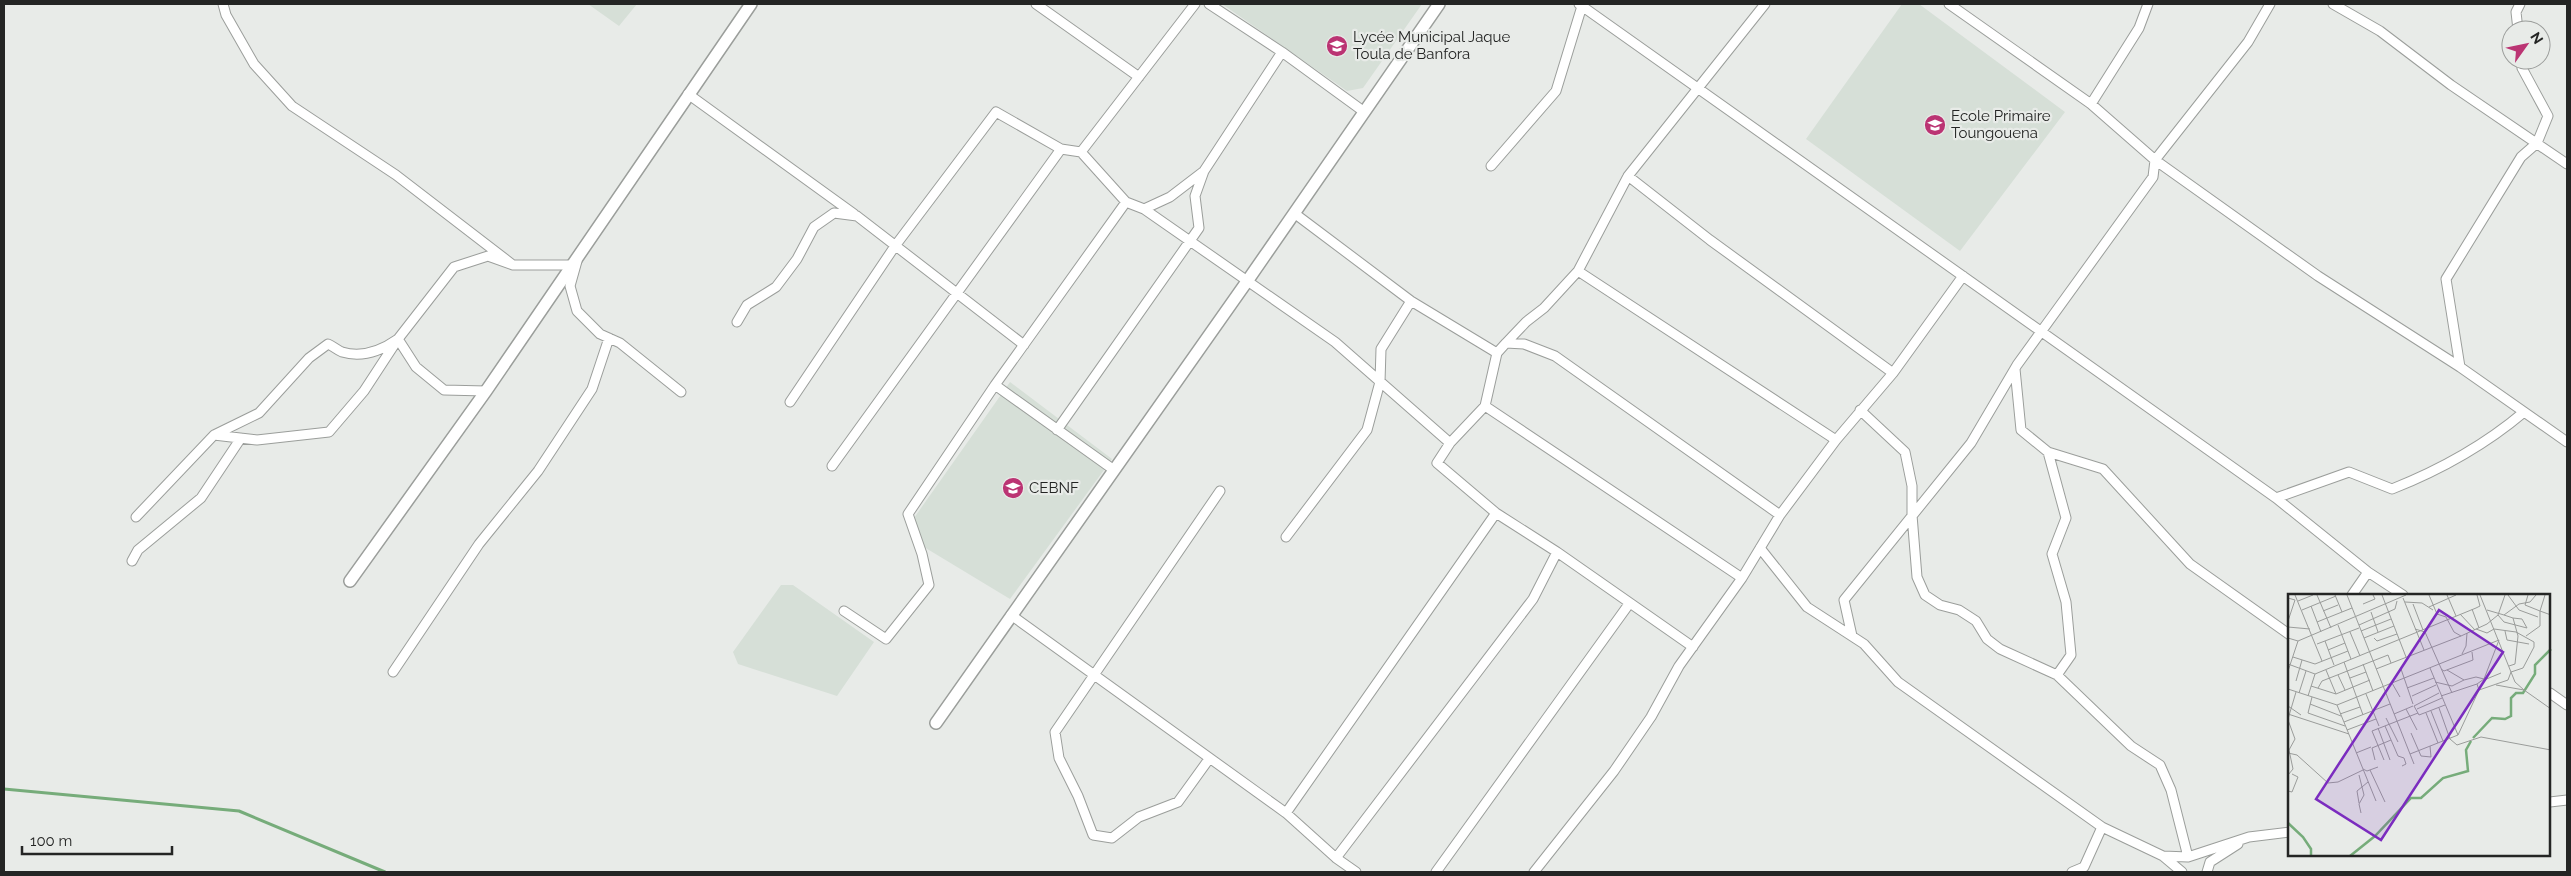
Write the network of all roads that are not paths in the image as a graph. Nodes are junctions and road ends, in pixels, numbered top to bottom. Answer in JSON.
{"nodes":[{"id":1,"x":223,"y":4,"type":"edge"},
{"id":2,"x":751,"y":4,"type":"edge"},
{"id":3,"x":1036,"y":4,"type":"edge"},
{"id":4,"x":1195,"y":4,"type":"edge"},
{"id":5,"x":1209,"y":4,"type":"edge"},
{"id":6,"x":1439,"y":4,"type":"edge"},
{"id":7,"x":1765,"y":4,"type":"edge"},
{"id":8,"x":1949,"y":4,"type":"edge"},
{"id":9,"x":2148,"y":4,"type":"edge"},
{"id":10,"x":2270,"y":4,"type":"edge"},
{"id":11,"x":2333,"y":4,"type":"edge"},
{"id":12,"x":2520,"y":4,"type":"edge"},
{"id":13,"x":1580,"y":5,"type":"edge"},
{"id":14,"x":2517,"y":20,"type":"edge"},
{"id":15,"x":1282,"y":52,"type":"junction"},
{"id":16,"x":2523,"y":70,"type":"edge"},
{"id":17,"x":1139,"y":77,"type":"junction"},
{"id":18,"x":1698,"y":88,"type":"junction"},
{"id":19,"x":688,"y":94,"type":"junction"},
{"id":20,"x":2091,"y":104,"type":"junction"},
{"id":21,"x":1363,"y":112,"type":"junction"},
{"id":22,"x":2537,"y":143,"type":"junction"},
{"id":23,"x":1062,"y":149,"type":"junction"},
{"id":24,"x":1081,"y":152,"type":"junction"},
{"id":25,"x":2155,"y":160,"type":"junction"},
{"id":26,"x":2567,"y":164,"type":"edge"},
{"id":27,"x":1491,"y":166,"type":"dead end"},
{"id":28,"x":1204,"y":170,"type":"junction"},
{"id":29,"x":1628,"y":176,"type":"junction"},
{"id":30,"x":1126,"y":202,"type":"junction"},
{"id":31,"x":1144,"y":209,"type":"junction"},
{"id":32,"x":1294,"y":213,"type":"junction"},
{"id":33,"x":857,"y":216,"type":"junction"},
{"id":34,"x":1190,"y":242,"type":"junction"},
{"id":35,"x":896,"y":246,"type":"junction"},
{"id":36,"x":579,"y":254,"type":"junction"},
{"id":37,"x":513,"y":265,"type":"junction"},
{"id":38,"x":571,"y":265,"type":"junction"},
{"id":39,"x":1578,"y":271,"type":"junction"},
{"id":40,"x":1964,"y":276,"type":"junction"},
{"id":41,"x":1248,"y":280,"type":"junction"},
{"id":42,"x":957,"y":293,"type":"junction"},
{"id":43,"x":1411,"y":301,"type":"junction"},
{"id":44,"x":737,"y":322,"type":"dead end"},
{"id":45,"x":2041,"y":330,"type":"junction"},
{"id":46,"x":609,"y":338,"type":"junction"},
{"id":47,"x":398,"y":339,"type":"junction"},
{"id":48,"x":1506,"y":342,"type":"junction"},
{"id":49,"x":1024,"y":345,"type":"junction"},
{"id":50,"x":1497,"y":353,"type":"junction"},
{"id":51,"x":2460,"y":367,"type":"junction"},
{"id":52,"x":2015,"y":368,"type":"junction"},
{"id":53,"x":1893,"y":373,"type":"junction"},
{"id":54,"x":1380,"y":382,"type":"junction"},
{"id":55,"x":995,"y":385,"type":"junction"},
{"id":56,"x":486,"y":391,"type":"junction"},
{"id":57,"x":681,"y":392,"type":"dead end"},
{"id":58,"x":790,"y":402,"type":"dead end"},
{"id":59,"x":1485,"y":406,"type":"junction"},
{"id":60,"x":1860,"y":410,"type":"junction"},
{"id":61,"x":2524,"y":412,"type":"junction"},
{"id":62,"x":1057,"y":430,"type":"junction"},
{"id":63,"x":214,"y":435,"type":"junction"},
{"id":64,"x":241,"y":438,"type":"junction"},
{"id":65,"x":1836,"y":440,"type":"junction"},
{"id":66,"x":2567,"y":442,"type":"edge"},
{"id":67,"x":1450,"y":443,"type":"junction"},
{"id":68,"x":2048,"y":452,"type":"junction"},
{"id":69,"x":832,"y":466,"type":"dead end"},
{"id":70,"x":1114,"y":470,"type":"junction"},
{"id":71,"x":1220,"y":491,"type":"dead end"},
{"id":72,"x":2276,"y":498,"type":"junction"},
{"id":73,"x":1496,"y":514,"type":"junction"},
{"id":74,"x":1780,"y":515,"type":"junction"},
{"id":75,"x":1912,"y":515,"type":"junction"},
{"id":76,"x":136,"y":518,"type":"dead end"},
{"id":77,"x":1286,"y":537,"type":"dead end"},
{"id":78,"x":1760,"y":548,"type":"junction"},
{"id":79,"x":1557,"y":552,"type":"junction"},
{"id":80,"x":132,"y":561,"type":"dead end"},
{"id":81,"x":2368,"y":572,"type":"junction"},
{"id":82,"x":1742,"y":578,"type":"junction"},
{"id":83,"x":350,"y":581,"type":"dead end"},
{"id":84,"x":2353,"y":594,"type":"edge"},
{"id":85,"x":2401,"y":594,"type":"edge"},
{"id":86,"x":1629,"y":604,"type":"junction"},
{"id":87,"x":844,"y":611,"type":"dead end"},
{"id":88,"x":1012,"y":615,"type":"junction"},
{"id":89,"x":2288,"y":634,"type":"edge"},
{"id":90,"x":1852,"y":636,"type":"junction"},
{"id":91,"x":1693,"y":647,"type":"junction"},
{"id":92,"x":393,"y":672,"type":"dead end"},
{"id":93,"x":1096,"y":675,"type":"junction"},
{"id":94,"x":2057,"y":676,"type":"junction"},
{"id":95,"x":2551,"y":694,"type":"edge"},
{"id":96,"x":2567,"y":705,"type":"edge"},
{"id":97,"x":936,"y":723,"type":"dead end"},
{"id":98,"x":1209,"y":759,"type":"junction"},
{"id":99,"x":2567,"y":800,"type":"edge"},
{"id":100,"x":2551,"y":802,"type":"edge"},
{"id":101,"x":1286,"y":813,"type":"junction"},
{"id":102,"x":2102,"y":827,"type":"junction"},
{"id":103,"x":2288,"y":832,"type":"edge"},
{"id":104,"x":2248,"y":837,"type":"junction"},
{"id":105,"x":2163,"y":856,"type":"junction"},
{"id":106,"x":2188,"y":857,"type":"junction"},
{"id":107,"x":1336,"y":858,"type":"junction"},
{"id":108,"x":1356,"y":872,"type":"edge"},
{"id":109,"x":1436,"y":872,"type":"edge"},
{"id":110,"x":1534,"y":872,"type":"edge"},
{"id":111,"x":2072,"y":872,"type":"edge"},
{"id":112,"x":2182,"y":872,"type":"edge"},
{"id":113,"x":2207,"y":872,"type":"edge"}],
"edges":[{"from":1,"to":37,"type":"street"},
{"from":2,"to":19,"type":"street"},
{"from":3,"to":17,"type":"street"},
{"from":4,"to":17,"type":"street"},
{"from":5,"to":15,"type":"street"},
{"from":6,"to":21,"type":"street"},
{"from":7,"to":18,"type":"street"},
{"from":8,"to":20,"type":"street"},
{"from":9,"to":20,"type":"street"},
{"from":10,"to":25,"type":"street"},
{"from":11,"to":22,"type":"street"},
{"from":12,"to":14,"type":"street"},
{"from":13,"to":18,"type":"street"},
{"from":13,"to":27,"type":"street"},
{"from":15,"to":21,"type":"street"},
{"from":15,"to":28,"type":"street"},
{"from":16,"to":22,"type":"street"},
{"from":17,"to":24,"type":"street"},
{"from":18,"to":29,"type":"street"},
{"from":18,"to":40,"type":"street"},
{"from":19,"to":33,"type":"street"},
{"from":19,"to":36,"type":"street"},
{"from":20,"to":25,"type":"street"},
{"from":21,"to":32,"type":"street"},
{"from":22,"to":26,"type":"street"},
{"from":22,"to":51,"type":"street"},
{"from":23,"to":24,"type":"street"},
{"from":23,"to":35,"type":"street"},
{"from":23,"to":42,"type":"street"},
{"from":24,"to":30,"type":"street"},
{"from":25,"to":45,"type":"street"},
{"from":25,"to":51,"type":"street"},
{"from":28,"to":31,"type":"street"},
{"from":28,"to":34,"type":"street"},
{"from":29,"to":39,"type":"street"},
{"from":29,"to":53,"type":"street"},
{"from":30,"to":31,"type":"street"},
{"from":30,"to":49,"type":"street"},
{"from":31,"to":34,"type":"street"},
{"from":32,"to":41,"type":"street"},
{"from":32,"to":43,"type":"street"},
{"from":33,"to":35,"type":"street"},
{"from":33,"to":44,"type":"street"},
{"from":34,"to":41,"type":"street"},
{"from":34,"to":62,"type":"street"},
{"from":35,"to":42,"type":"street"},
{"from":35,"to":58,"type":"street"},
{"from":36,"to":38,"type":"street"},
{"from":36,"to":46,"type":"street"},
{"from":37,"to":38,"type":"street"},
{"from":37,"to":47,"type":"street"},
{"from":38,"to":56,"type":"street"},
{"from":39,"to":48,"type":"street"},
{"from":39,"to":65,"type":"street"},
{"from":40,"to":45,"type":"street"},
{"from":40,"to":53,"type":"street"},
{"from":41,"to":54,"type":"street"},
{"from":41,"to":70,"type":"street"},
{"from":42,"to":49,"type":"street"},
{"from":42,"to":69,"type":"street"},
{"from":43,"to":50,"type":"street"},
{"from":43,"to":54,"type":"street"},
{"from":45,"to":52,"type":"street"},
{"from":45,"to":72,"type":"street"},
{"from":46,"to":57,"type":"street"},
{"from":46,"to":92,"type":"street"},
{"from":47,"to":56,"type":"street"},
{"from":47,"to":63,"type":"street"},
{"from":47,"to":64,"type":"street"},
{"from":48,"to":50,"type":"street"},
{"from":48,"to":74,"type":"street"},
{"from":49,"to":55,"type":"street"},
{"from":50,"to":59,"type":"street"},
{"from":51,"to":61,"type":"street"},
{"from":52,"to":68,"type":"street"},
{"from":52,"to":75,"type":"street"},
{"from":53,"to":60,"type":"street"},
{"from":54,"to":67,"type":"street"},
{"from":54,"to":77,"type":"street"},
{"from":55,"to":62,"type":"street"},
{"from":55,"to":87,"type":"street"},
{"from":56,"to":83,"type":"street"},
{"from":59,"to":67,"type":"street"},
{"from":59,"to":82,"type":"street"},
{"from":60,"to":65,"type":"street"},
{"from":60,"to":75,"type":"street"},
{"from":61,"to":66,"type":"street"},
{"from":61,"to":72,"type":"street"},
{"from":62,"to":70,"type":"street"},
{"from":63,"to":64,"type":"street"},
{"from":63,"to":76,"type":"street"},
{"from":64,"to":80,"type":"street"},
{"from":65,"to":74,"type":"street"},
{"from":67,"to":73,"type":"street"},
{"from":68,"to":89,"type":"street"},
{"from":68,"to":94,"type":"street"},
{"from":70,"to":88,"type":"street"},
{"from":71,"to":93,"type":"street"},
{"from":72,"to":81,"type":"street"},
{"from":73,"to":79,"type":"street"},
{"from":73,"to":101,"type":"street"},
{"from":74,"to":78,"type":"street"},
{"from":75,"to":90,"type":"street"},
{"from":75,"to":94,"type":"street"},
{"from":78,"to":82,"type":"street"},
{"from":78,"to":90,"type":"street"},
{"from":79,"to":86,"type":"street"},
{"from":79,"to":107,"type":"street"},
{"from":81,"to":84,"type":"street"},
{"from":81,"to":85,"type":"street"},
{"from":82,"to":91,"type":"street"},
{"from":86,"to":91,"type":"street"},
{"from":86,"to":109,"type":"street"},
{"from":88,"to":93,"type":"street"},
{"from":88,"to":97,"type":"street"},
{"from":90,"to":102,"type":"street"},
{"from":91,"to":110,"type":"street"},
{"from":93,"to":98,"type":"street"},
{"from":93,"to":98,"type":"street"},
{"from":94,"to":106,"type":"street"},
{"from":95,"to":96,"type":"street"},
{"from":98,"to":101,"type":"street"},
{"from":99,"to":100,"type":"street"},
{"from":101,"to":107,"type":"street"},
{"from":102,"to":105,"type":"street"},
{"from":102,"to":111,"type":"street"},
{"from":103,"to":104,"type":"street"},
{"from":104,"to":106,"type":"street"},
{"from":104,"to":113,"type":"street"},
{"from":105,"to":106,"type":"street"},
{"from":105,"to":112,"type":"street"},
{"from":107,"to":108,"type":"street"}]}
